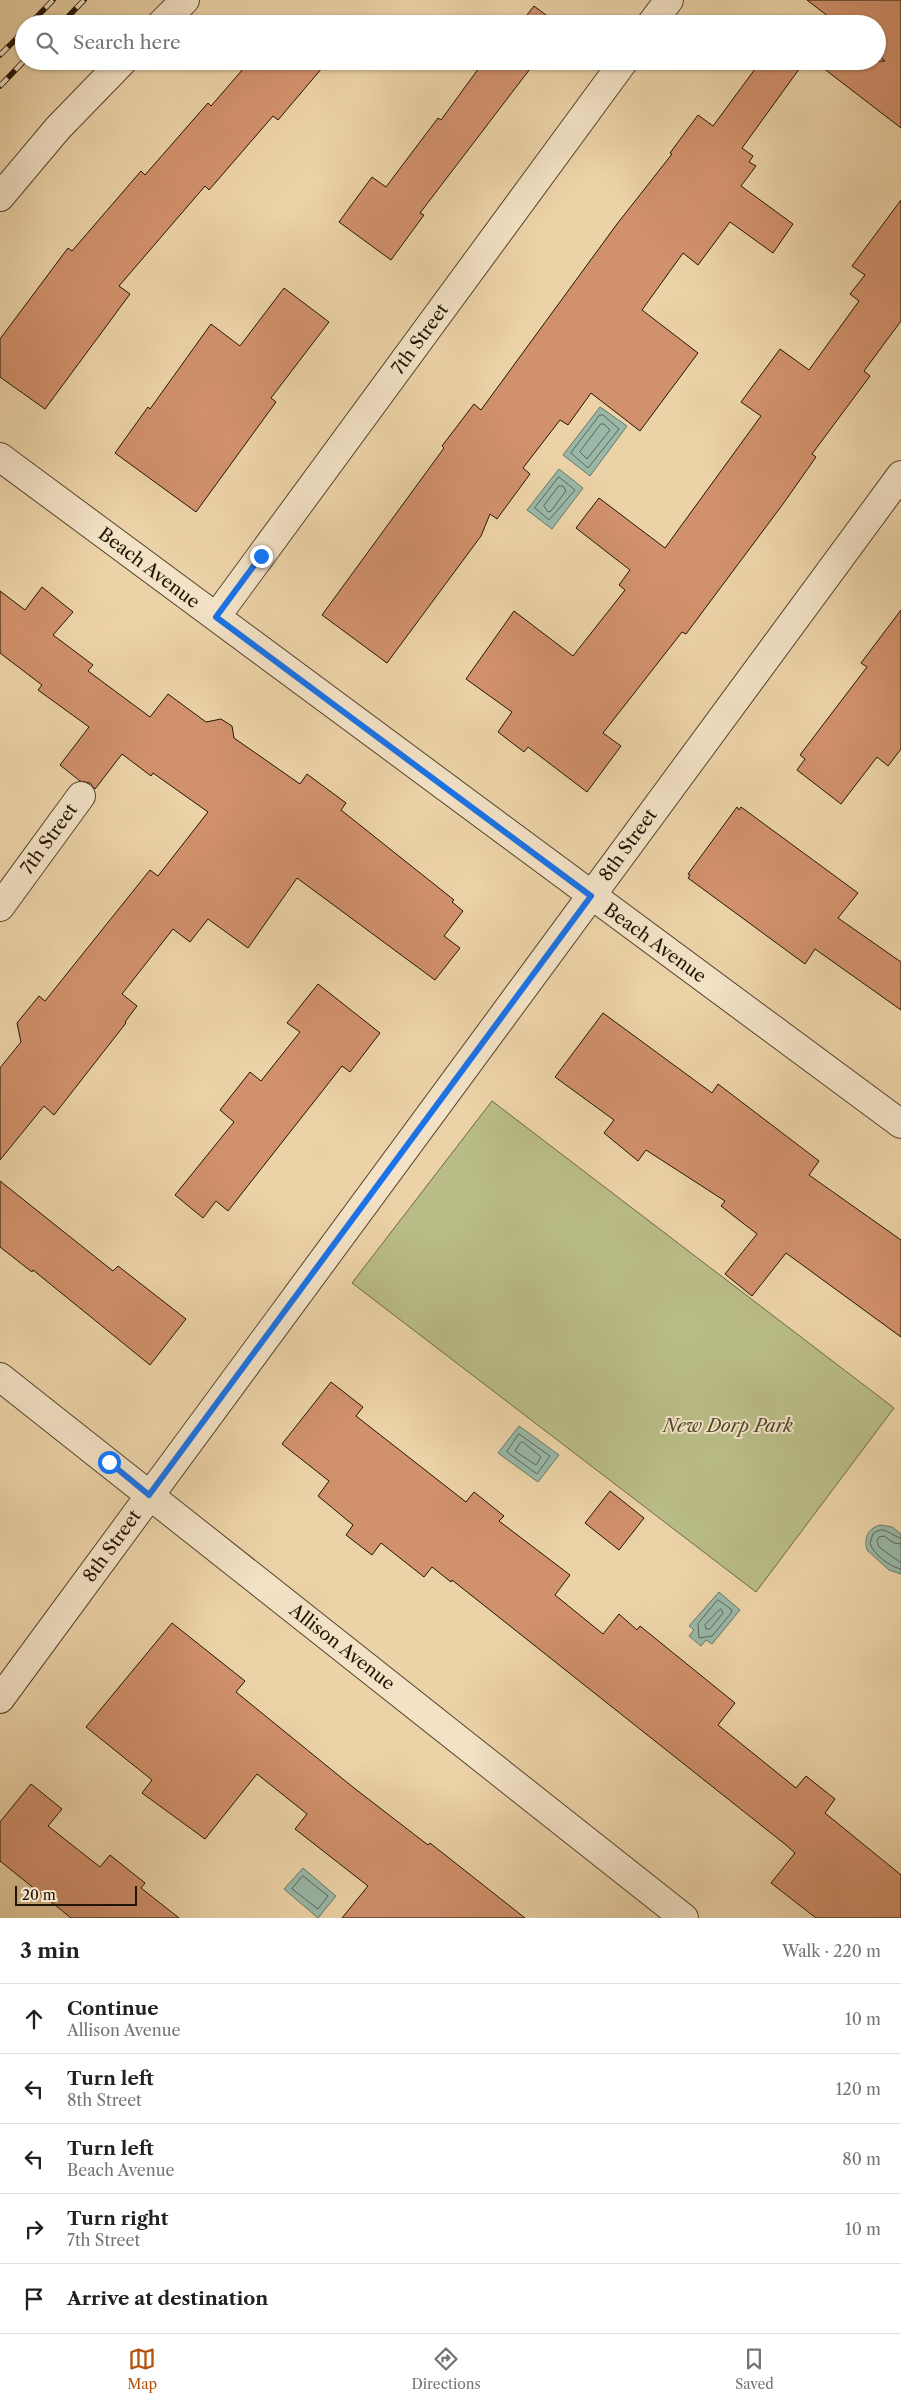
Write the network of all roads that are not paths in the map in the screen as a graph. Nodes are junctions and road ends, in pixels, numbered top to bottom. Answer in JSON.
{"nodes":[{"id":1,"x":185,"y":0,"type":"edge"},
{"id":2,"x":669,"y":0,"type":"edge"},
{"id":3,"x":170,"y":15,"type":"edge"},
{"id":4,"x":658,"y":15,"type":"edge"},
{"id":5,"x":114,"y":70,"type":"edge"},
{"id":6,"x":617,"y":70,"type":"edge"},
{"id":7,"x":0,"y":197,"type":"edge"},
{"id":8,"x":0,"y":457,"type":"edge"},
{"id":9,"x":901,"y":475,"type":"edge"},
{"id":10,"x":216,"y":617,"type":"junction"},
{"id":11,"x":81,"y":796,"type":"dead end"},
{"id":12,"x":591,"y":896,"type":"junction"},
{"id":13,"x":0,"y":907,"type":"edge"},
{"id":14,"x":901,"y":1124,"type":"edge"},
{"id":15,"x":0,"y":1377,"type":"edge"},
{"id":16,"x":149,"y":1495,"type":"junction"},
{"id":17,"x":0,"y":1699,"type":"edge"},
{"id":18,"x":684,"y":1918,"type":"edge"}],
"edges":[{"from":1,"to":3,"type":"street"},
{"from":2,"to":4,"type":"street"},
{"from":5,"to":7,"type":"street"},
{"from":6,"to":10,"type":"street","name":"7th Street"},
{"from":8,"to":10,"type":"street","name":"Beach Avenue"},
{"from":9,"to":12,"type":"street","name":"8th Street"},
{"from":10,"to":12,"type":"street","name":"Beach Avenue"},
{"from":11,"to":13,"type":"street","name":"7th Street"},
{"from":12,"to":14,"type":"street","name":"Beach Avenue"},
{"from":12,"to":16,"type":"street","name":"8th Street"},
{"from":15,"to":16,"type":"street","name":"Allison Avenue"},
{"from":16,"to":17,"type":"street","name":"8th Street"},
{"from":16,"to":18,"type":"street","name":"Allison Avenue"}]}
